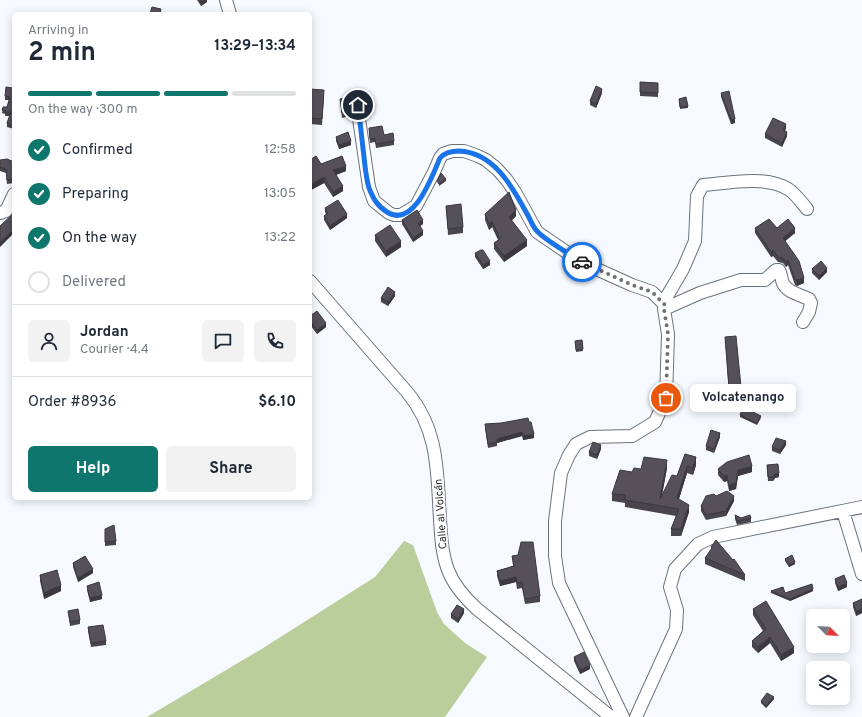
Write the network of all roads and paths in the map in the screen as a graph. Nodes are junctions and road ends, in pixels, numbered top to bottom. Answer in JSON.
{"nodes":[{"id":1,"x":226,"y":0,"type":"edge"},
{"id":2,"x":229,"y":12,"type":"edge"},
{"id":3,"x":358,"y":105,"type":"dead end"},
{"id":4,"x":12,"y":198,"type":"edge"},
{"id":5,"x":807,"y":209,"type":"dead end"},
{"id":6,"x":0,"y":213,"type":"edge"},
{"id":7,"x":312,"y":283,"type":"edge"},
{"id":8,"x":665,"y":307,"type":"junction"},
{"id":9,"x":803,"y":322,"type":"dead end"},
{"id":10,"x":862,"y":507,"type":"edge"},
{"id":11,"x":843,"y":511,"type":"junction"},
{"id":12,"x":862,"y":574,"type":"edge"},
{"id":13,"x":611,"y":717,"type":"edge"},
{"id":14,"x":623,"y":717,"type":"edge"},
{"id":15,"x":636,"y":717,"type":"edge"}],
"edges":[{"from":1,"to":2,"type":"street"},
{"from":3,"to":8,"type":"street"},
{"from":4,"to":6,"type":"street"},
{"from":5,"to":8,"type":"street"},
{"from":7,"to":13,"type":"street","name":"Calle al Volcán"},
{"from":8,"to":9,"type":"street"},
{"from":8,"to":14,"type":"street"},
{"from":10,"to":11,"type":"street"},
{"from":11,"to":12,"type":"street"},
{"from":11,"to":15,"type":"street"}]}
